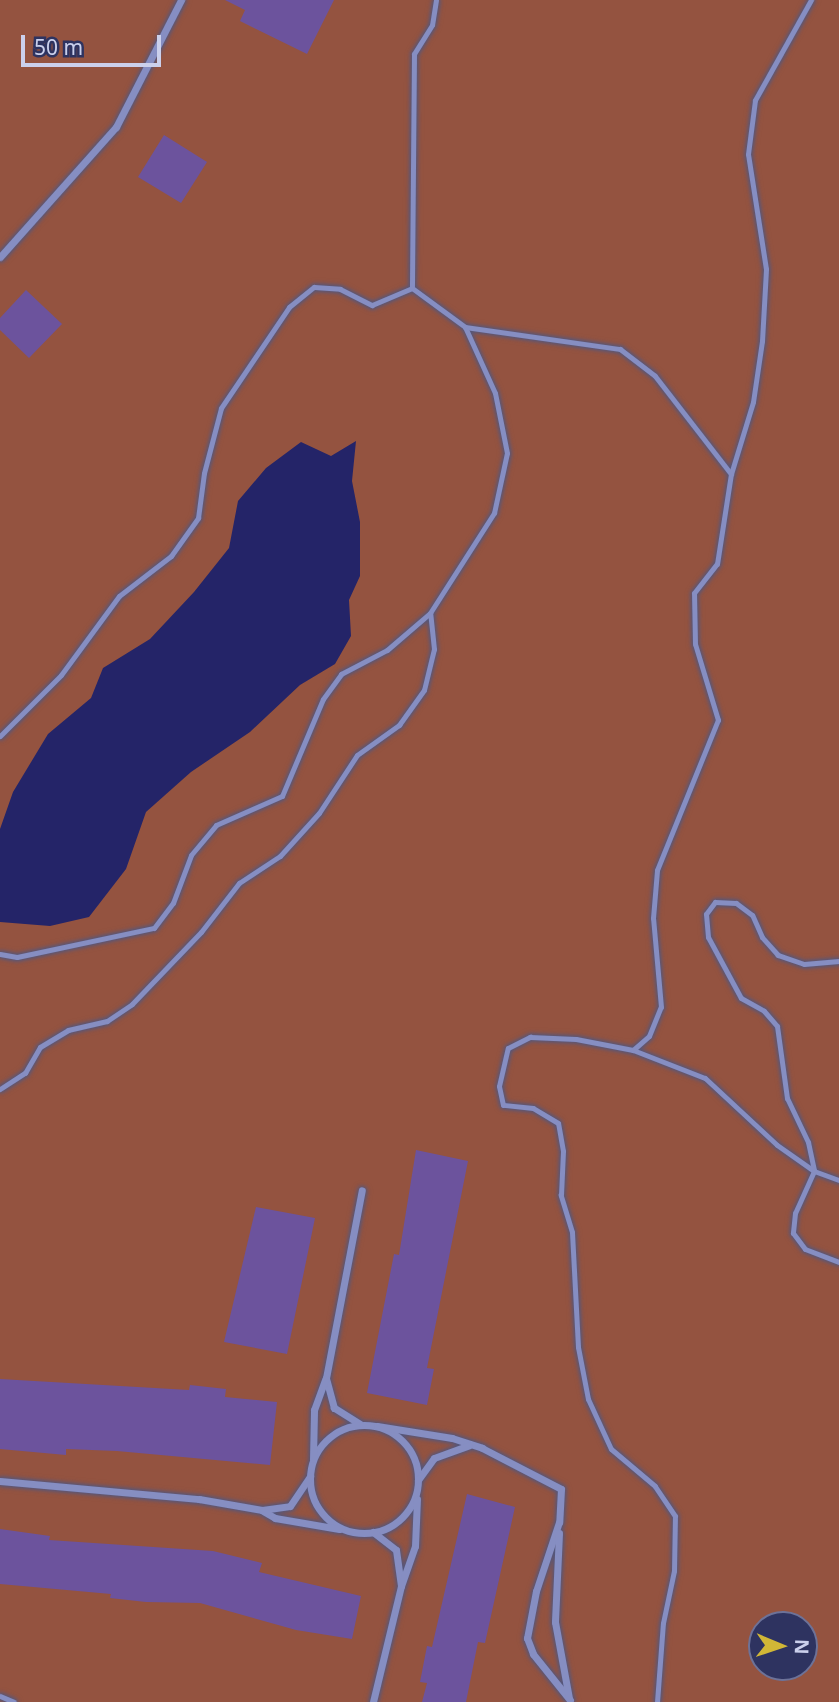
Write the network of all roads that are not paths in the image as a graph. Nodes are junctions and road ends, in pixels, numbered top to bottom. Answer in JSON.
{"nodes":[{"id":1,"x":181,"y":0,"type":"edge"},
{"id":2,"x":436,"y":0,"type":"edge"},
{"id":3,"x":811,"y":0,"type":"edge"},
{"id":4,"x":0,"y":257,"type":"edge"},
{"id":5,"x":412,"y":288,"type":"junction"},
{"id":6,"x":466,"y":327,"type":"junction"},
{"id":7,"x":731,"y":474,"type":"junction"},
{"id":8,"x":430,"y":613,"type":"junction"},
{"id":9,"x":0,"y":736,"type":"edge"},
{"id":10,"x":0,"y":954,"type":"edge"},
{"id":11,"x":839,"y":961,"type":"edge"},
{"id":12,"x":633,"y":1050,"type":"junction"},
{"id":13,"x":0,"y":1089,"type":"edge"},
{"id":14,"x":814,"y":1171,"type":"junction"},
{"id":15,"x":839,"y":1180,"type":"edge"},
{"id":16,"x":362,"y":1190,"type":"dead end"},
{"id":17,"x":839,"y":1262,"type":"edge"},
{"id":18,"x":326,"y":1378,"type":"junction"},
{"id":19,"x":362,"y":1424,"type":"junction"},
{"id":20,"x":377,"y":1426,"type":"junction"},
{"id":21,"x":470,"y":1444,"type":"junction"},
{"id":22,"x":313,"y":1464,"type":"junction"},
{"id":23,"x":311,"y":1474,"type":"junction"},
{"id":24,"x":418,"y":1480,"type":"junction"},
{"id":25,"x":0,"y":1481,"type":"edge"},
{"id":26,"x":417,"y":1493,"type":"junction"},
{"id":27,"x":262,"y":1510,"type":"junction"},
{"id":28,"x":559,"y":1522,"type":"junction"},
{"id":29,"x":347,"y":1530,"type":"junction"},
{"id":30,"x":373,"y":1532,"type":"junction"},
{"id":31,"x":401,"y":1586,"type":"junction"},
{"id":32,"x":0,"y":1696,"type":"edge"},
{"id":33,"x":570,"y":1701,"type":"edge"},
{"id":34,"x":14,"y":1702,"type":"edge"},
{"id":35,"x":373,"y":1702,"type":"edge"},
{"id":36,"x":657,"y":1702,"type":"edge"}],
"edges":[{"from":1,"to":4,"type":"street"},
{"from":2,"to":5,"type":"lane"},
{"from":3,"to":7,"type":"lane"},
{"from":5,"to":6,"type":"lane"},
{"from":5,"to":9,"type":"lane"},
{"from":6,"to":7,"type":"lane"},
{"from":6,"to":8,"type":"lane"},
{"from":7,"to":12,"type":"lane"},
{"from":8,"to":10,"type":"lane"},
{"from":8,"to":13,"type":"lane"},
{"from":11,"to":14,"type":"lane"},
{"from":12,"to":14,"type":"lane"},
{"from":12,"to":36,"type":"lane"},
{"from":14,"to":15,"type":"lane"},
{"from":14,"to":17,"type":"lane"},
{"from":16,"to":18,"type":"street"},
{"from":18,"to":19,"type":"street"},
{"from":18,"to":22,"type":"street"},
{"from":19,"to":20,"type":"street"},
{"from":19,"to":22,"type":"street"},
{"from":20,"to":21,"type":"street"},
{"from":20,"to":24,"type":"street"},
{"from":21,"to":24,"type":"street"},
{"from":21,"to":28,"type":"street"},
{"from":22,"to":23,"type":"street"},
{"from":23,"to":27,"type":"street"},
{"from":23,"to":29,"type":"street"},
{"from":24,"to":26,"type":"street"},
{"from":25,"to":27,"type":"street"},
{"from":26,"to":30,"type":"street"},
{"from":26,"to":31,"type":"street"},
{"from":27,"to":29,"type":"street"},
{"from":28,"to":33,"type":"street"},
{"from":28,"to":33,"type":"street"},
{"from":29,"to":30,"type":"street"},
{"from":30,"to":31,"type":"street"},
{"from":31,"to":35,"type":"street"},
{"from":32,"to":34,"type":"lane"}]}
